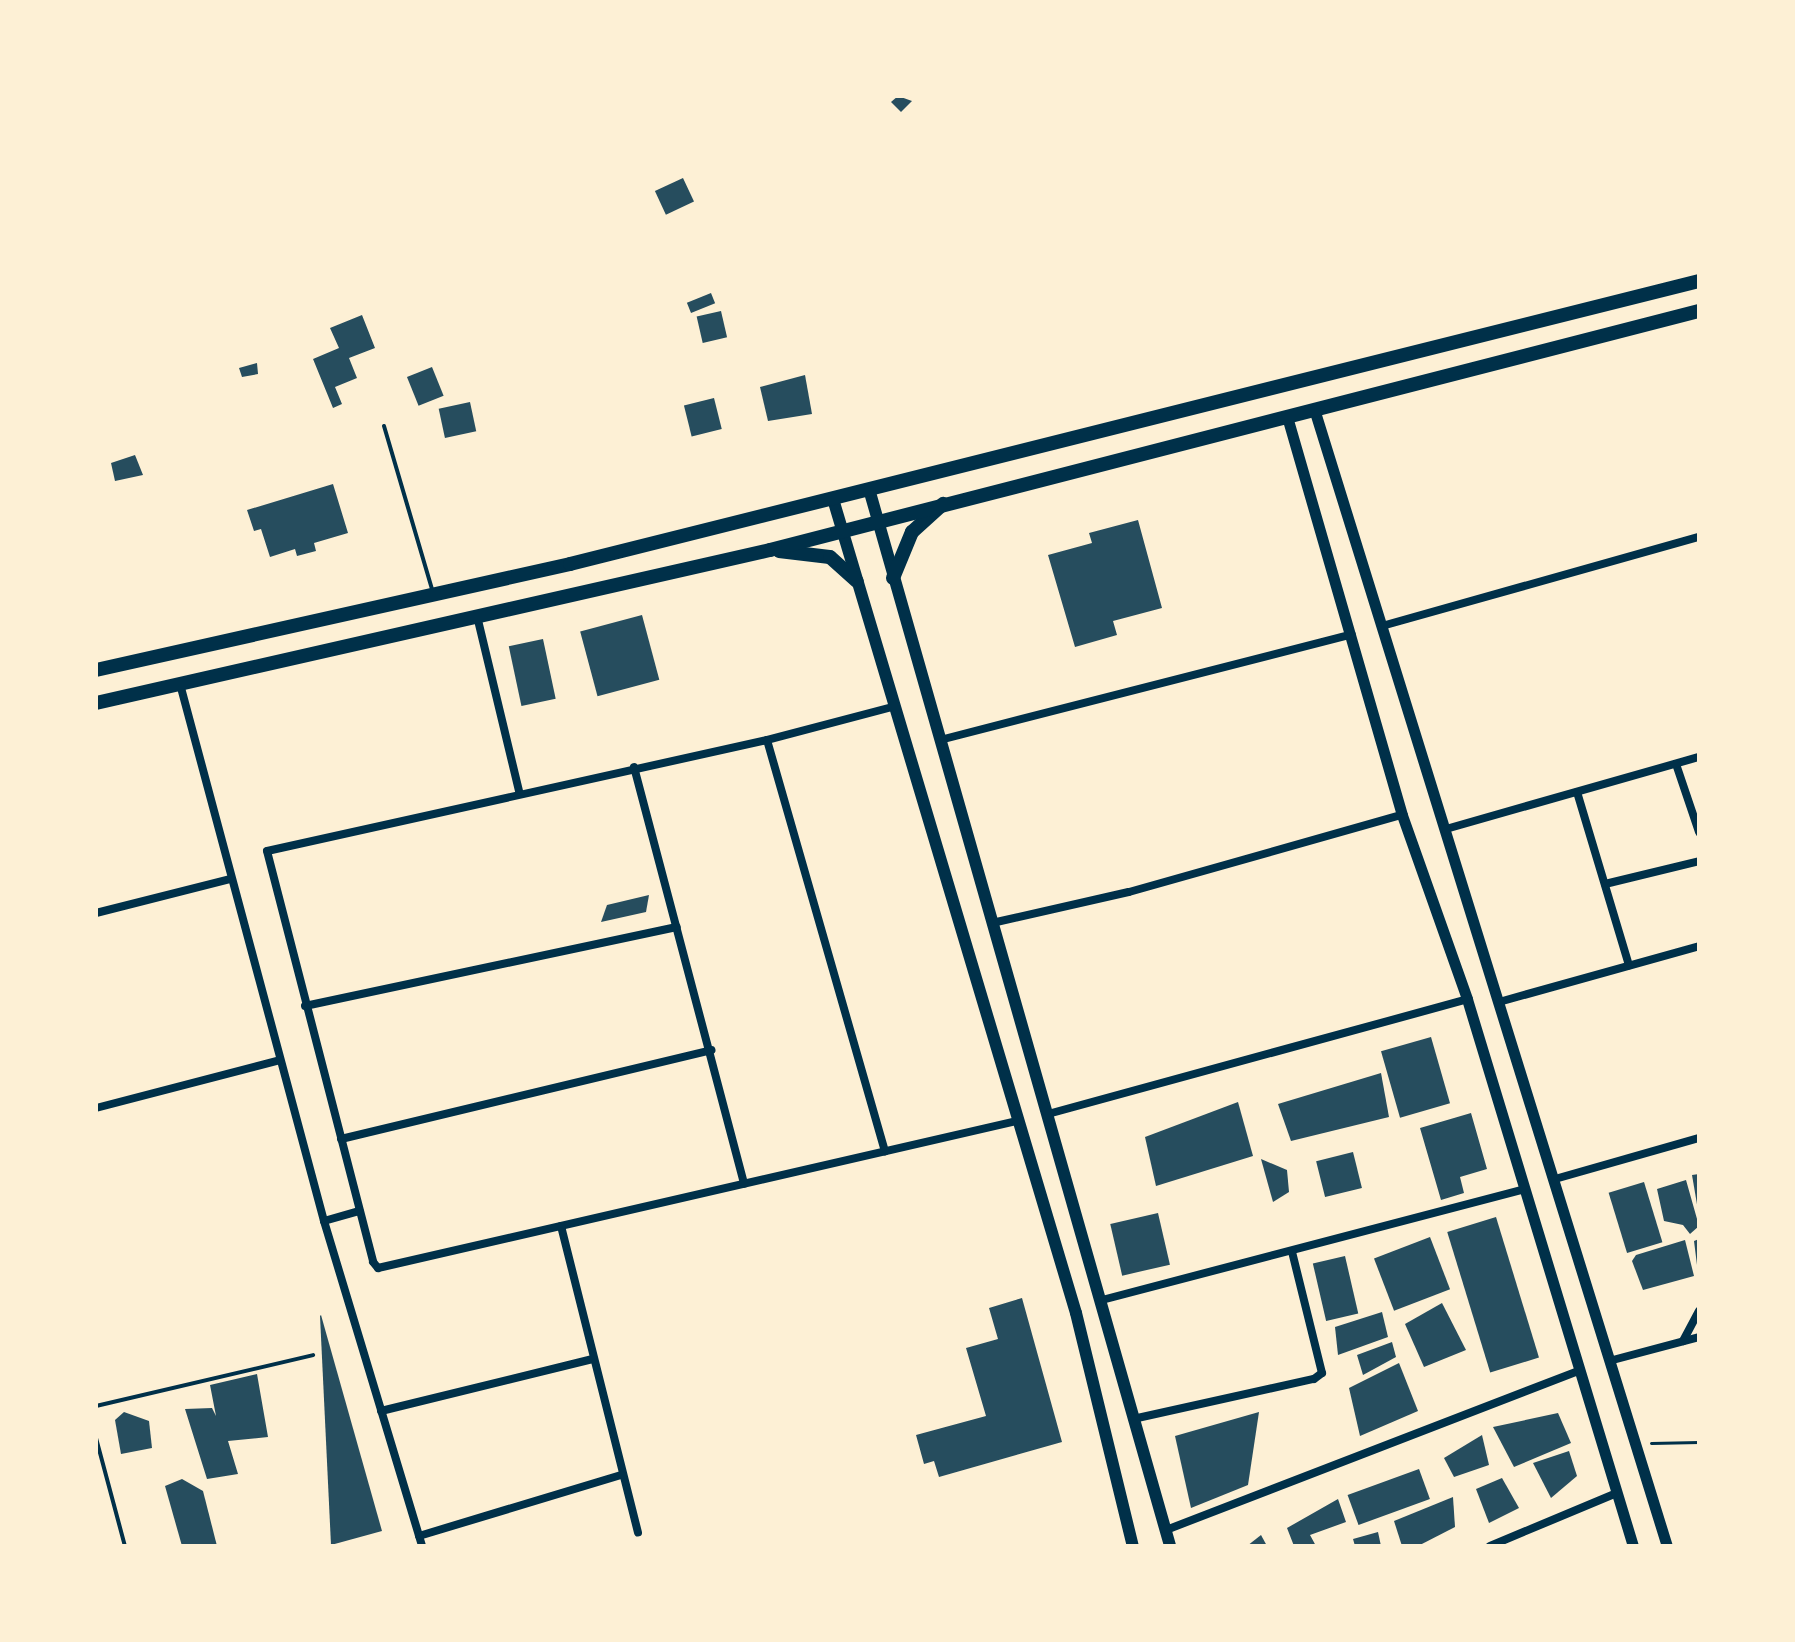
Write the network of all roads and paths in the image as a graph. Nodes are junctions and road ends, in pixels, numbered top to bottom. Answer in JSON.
{"nodes":[{"id":1,"x":1699,"y":281,"type":"edge"},
{"id":2,"x":1699,"y":311,"type":"edge"},
{"id":3,"x":1315,"y":412,"type":"junction"},
{"id":4,"x":1288,"y":420,"type":"junction"},
{"id":5,"x":384,"y":426,"type":"dead end"},
{"id":6,"x":869,"y":489,"type":"junction"},
{"id":7,"x":833,"y":499,"type":"junction"},
{"id":8,"x":946,"y":501,"type":"junction"},
{"id":9,"x":877,"y":521,"type":"junction"},
{"id":10,"x":843,"y":531,"type":"junction"},
{"id":11,"x":1699,"y":537,"type":"edge"},
{"id":12,"x":770,"y":550,"type":"junction"},
{"id":13,"x":893,"y":578,"type":"junction"},
{"id":14,"x":857,"y":581,"type":"junction"},
{"id":15,"x":434,"y":595,"type":"junction"},
{"id":16,"x":477,"y":616,"type":"junction"},
{"id":17,"x":1382,"y":626,"type":"junction"},
{"id":18,"x":1352,"y":634,"type":"junction"},
{"id":19,"x":96,"y":670,"type":"edge"},
{"id":20,"x":180,"y":684,"type":"junction"},
{"id":21,"x":96,"y":703,"type":"edge"},
{"id":22,"x":896,"y":706,"type":"junction"},
{"id":23,"x":767,"y":740,"type":"junction"},
{"id":24,"x":940,"y":740,"type":"junction"},
{"id":25,"x":1699,"y":757,"type":"edge"},
{"id":26,"x":1676,"y":764,"type":"junction"},
{"id":27,"x":634,"y":767,"type":"junction"},
{"id":28,"x":519,"y":791,"type":"junction"},
{"id":29,"x":1577,"y":792,"type":"junction"},
{"id":30,"x":1402,"y":815,"type":"junction"},
{"id":31,"x":1446,"y":829,"type":"junction"},
{"id":32,"x":1699,"y":832,"type":"edge"},
{"id":33,"x":1699,"y":861,"type":"edge"},
{"id":34,"x":230,"y":879,"type":"junction"},
{"id":35,"x":1605,"y":884,"type":"junction"},
{"id":36,"x":96,"y":913,"type":"edge"},
{"id":37,"x":992,"y":923,"type":"junction"},
{"id":38,"x":677,"y":927,"type":"junction"},
{"id":39,"x":1699,"y":946,"type":"edge"},
{"id":40,"x":1629,"y":965,"type":"junction"},
{"id":41,"x":1467,"y":999,"type":"junction"},
{"id":42,"x":1499,"y":1002,"type":"junction"},
{"id":43,"x":305,"y":1006,"type":"junction"},
{"id":44,"x":711,"y":1050,"type":"junction"},
{"id":45,"x":280,"y":1060,"type":"junction"},
{"id":46,"x":96,"y":1108,"type":"edge"},
{"id":47,"x":1048,"y":1114,"type":"junction"},
{"id":48,"x":1017,"y":1121,"type":"junction"},
{"id":49,"x":1699,"y":1138,"type":"edge"},
{"id":50,"x":341,"y":1139,"type":"junction"},
{"id":51,"x":885,"y":1151,"type":"junction"},
{"id":52,"x":1555,"y":1179,"type":"junction"},
{"id":53,"x":744,"y":1184,"type":"junction"},
{"id":54,"x":1525,"y":1189,"type":"junction"},
{"id":55,"x":360,"y":1211,"type":"junction"},
{"id":56,"x":324,"y":1221,"type":"junction"},
{"id":57,"x":561,"y":1226,"type":"junction"},
{"id":58,"x":1292,"y":1252,"type":"junction"},
{"id":59,"x":1102,"y":1300,"type":"junction"},
{"id":60,"x":1699,"y":1311,"type":"edge"},
{"id":61,"x":1699,"y":1337,"type":"edge"},
{"id":62,"x":1683,"y":1341,"type":"junction"},
{"id":63,"x":313,"y":1355,"type":"dead end"},
{"id":64,"x":593,"y":1359,"type":"junction"},
{"id":65,"x":1609,"y":1361,"type":"junction"},
{"id":66,"x":1580,"y":1370,"type":"junction"},
{"id":67,"x":96,"y":1406,"type":"edge"},
{"id":68,"x":381,"y":1411,"type":"junction"},
{"id":69,"x":1133,"y":1419,"type":"junction"},
{"id":70,"x":96,"y":1438,"type":"edge"},
{"id":71,"x":1699,"y":1442,"type":"edge"},
{"id":72,"x":1635,"y":1443,"type":"junction"},
{"id":73,"x":621,"y":1475,"type":"junction"},
{"id":74,"x":1617,"y":1493,"type":"junction"},
{"id":75,"x":1166,"y":1530,"type":"junction"},
{"id":76,"x":638,"y":1532,"type":"dead end"},
{"id":77,"x":421,"y":1543,"type":"edge"},
{"id":78,"x":125,"y":1546,"type":"edge"},
{"id":79,"x":1133,"y":1546,"type":"edge"},
{"id":80,"x":1170,"y":1546,"type":"edge"},
{"id":81,"x":1490,"y":1546,"type":"edge"},
{"id":82,"x":1633,"y":1546,"type":"edge"},
{"id":83,"x":1667,"y":1546,"type":"edge"}],
"edges":[{"from":1,"to":6,"type":"main road"},
{"from":2,"to":3,"type":"main road"},
{"from":3,"to":4,"type":"main road"},
{"from":3,"to":17,"type":"street"},
{"from":4,"to":8,"type":"main road"},
{"from":4,"to":18,"type":"street"},
{"from":5,"to":15,"type":"lane"},
{"from":6,"to":7,"type":"main road"},
{"from":6,"to":9,"type":"main road"},
{"from":7,"to":10,"type":"main road"},
{"from":7,"to":15,"type":"main road"},
{"from":8,"to":9,"type":"main road"},
{"from":8,"to":13,"type":"main road"},
{"from":9,"to":10,"type":"main road"},
{"from":9,"to":13,"type":"main road"},
{"from":10,"to":12,"type":"main road"},
{"from":10,"to":14,"type":"main road"},
{"from":11,"to":17,"type":"street"},
{"from":12,"to":14,"type":"main road"},
{"from":12,"to":16,"type":"main road"},
{"from":13,"to":24,"type":"main road"},
{"from":14,"to":22,"type":"main road"},
{"from":15,"to":19,"type":"main road"},
{"from":16,"to":20,"type":"main road"},
{"from":16,"to":28,"type":"street"},
{"from":17,"to":31,"type":"street"},
{"from":18,"to":24,"type":"street"},
{"from":18,"to":30,"type":"street"},
{"from":20,"to":21,"type":"main road"},
{"from":20,"to":34,"type":"street"},
{"from":22,"to":23,"type":"street"},
{"from":22,"to":48,"type":"main road"},
{"from":23,"to":27,"type":"street"},
{"from":23,"to":51,"type":"street"},
{"from":24,"to":37,"type":"main road"},
{"from":25,"to":26,"type":"street"},
{"from":26,"to":29,"type":"street"},
{"from":26,"to":32,"type":"street"},
{"from":27,"to":28,"type":"street"},
{"from":27,"to":38,"type":"street"},
{"from":28,"to":43,"type":"street"},
{"from":29,"to":31,"type":"street"},
{"from":29,"to":35,"type":"street"},
{"from":30,"to":37,"type":"street"},
{"from":30,"to":41,"type":"street"},
{"from":31,"to":42,"type":"street"},
{"from":33,"to":35,"type":"street"},
{"from":34,"to":36,"type":"street"},
{"from":34,"to":45,"type":"street"},
{"from":35,"to":40,"type":"street"},
{"from":37,"to":47,"type":"main road"},
{"from":38,"to":43,"type":"street"},
{"from":38,"to":44,"type":"street"},
{"from":39,"to":40,"type":"street"},
{"from":40,"to":42,"type":"street"},
{"from":41,"to":47,"type":"street"},
{"from":41,"to":54,"type":"street"},
{"from":42,"to":52,"type":"street"},
{"from":43,"to":50,"type":"street"},
{"from":44,"to":50,"type":"street"},
{"from":44,"to":53,"type":"street"},
{"from":45,"to":46,"type":"street"},
{"from":45,"to":56,"type":"street"},
{"from":47,"to":59,"type":"main road"},
{"from":48,"to":51,"type":"street"},
{"from":48,"to":79,"type":"main road"},
{"from":49,"to":52,"type":"street"},
{"from":50,"to":55,"type":"street"},
{"from":51,"to":53,"type":"street"},
{"from":52,"to":65,"type":"street"},
{"from":53,"to":57,"type":"street"},
{"from":54,"to":58,"type":"street"},
{"from":54,"to":66,"type":"street"},
{"from":55,"to":56,"type":"street"},
{"from":55,"to":57,"type":"street"},
{"from":56,"to":68,"type":"street"},
{"from":57,"to":64,"type":"street"},
{"from":58,"to":59,"type":"street"},
{"from":58,"to":69,"type":"street"},
{"from":59,"to":69,"type":"main road"},
{"from":60,"to":62,"type":"street"},
{"from":61,"to":62,"type":"street"},
{"from":62,"to":65,"type":"street"},
{"from":63,"to":67,"type":"lane"},
{"from":64,"to":68,"type":"street"},
{"from":64,"to":73,"type":"street"},
{"from":65,"to":72,"type":"street"},
{"from":66,"to":74,"type":"street"},
{"from":66,"to":75,"type":"street"},
{"from":68,"to":77,"type":"street"},
{"from":69,"to":75,"type":"main road"},
{"from":70,"to":78,"type":"lane"},
{"from":71,"to":72,"type":"path"},
{"from":72,"to":83,"type":"street"},
{"from":73,"to":76,"type":"street"},
{"from":73,"to":77,"type":"street"},
{"from":74,"to":81,"type":"street"},
{"from":74,"to":82,"type":"street"},
{"from":75,"to":80,"type":"main road"}]}
